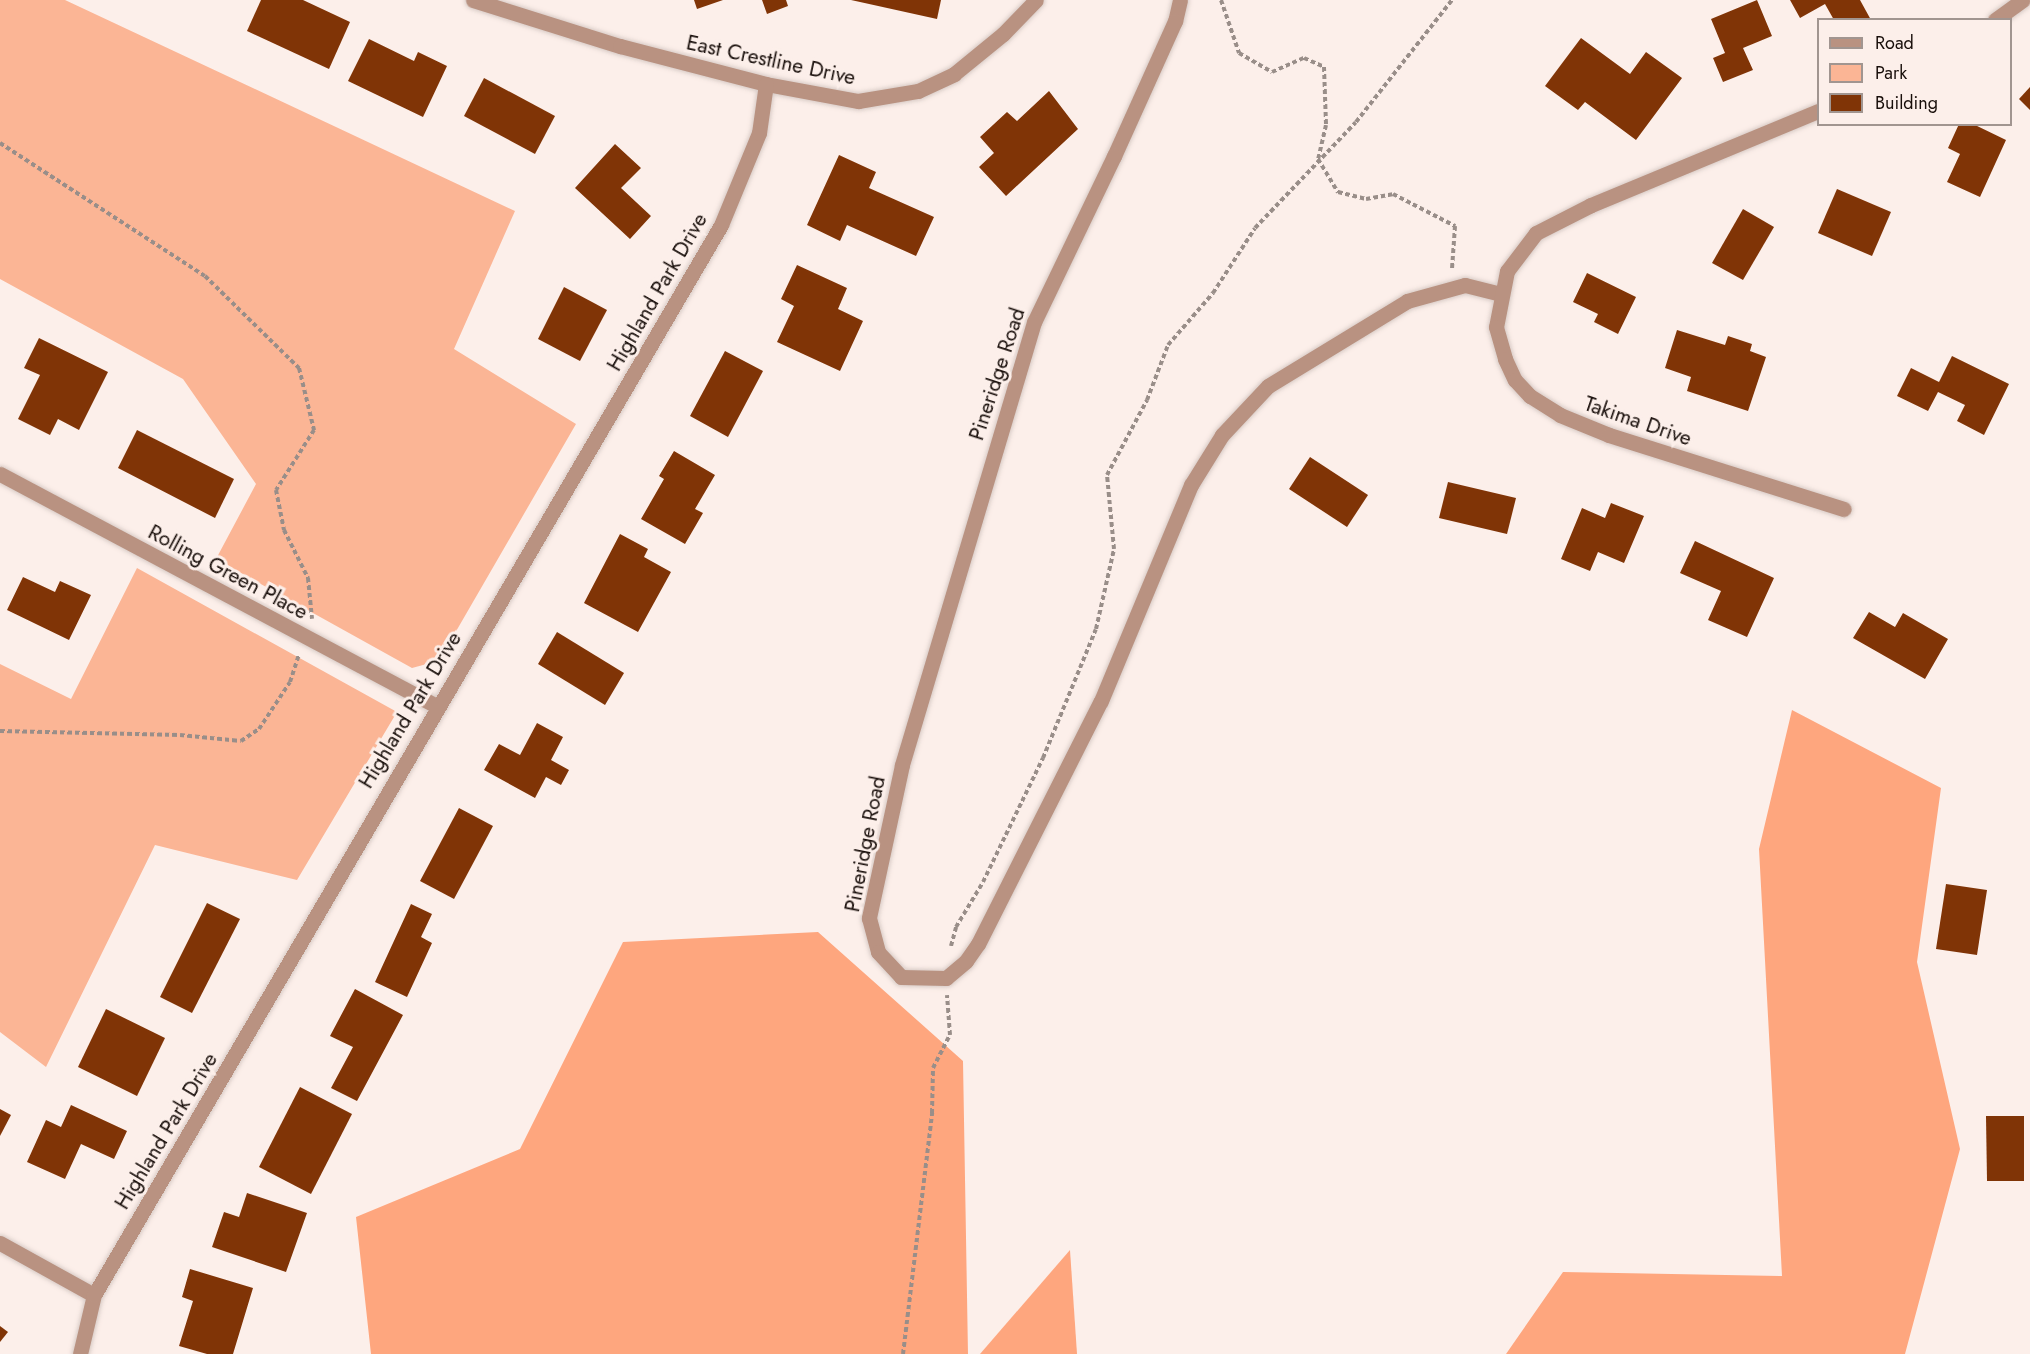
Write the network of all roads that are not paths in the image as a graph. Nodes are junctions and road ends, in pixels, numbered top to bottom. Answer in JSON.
{"nodes":[{"id":1,"x":473,"y":0,"type":"edge"},
{"id":2,"x":1036,"y":0,"type":"edge"},
{"id":3,"x":1180,"y":0,"type":"edge"},
{"id":4,"x":2023,"y":0,"type":"edge"},
{"id":5,"x":1998,"y":18,"type":"edge"},
{"id":6,"x":766,"y":84,"type":"junction"},
{"id":7,"x":1817,"y":111,"type":"edge"},
{"id":8,"x":1500,"y":294,"type":"junction"},
{"id":9,"x":0,"y":474,"type":"edge"},
{"id":10,"x":1844,"y":509,"type":"dead end"},
{"id":11,"x":436,"y":706,"type":"junction"},
{"id":12,"x":0,"y":1243,"type":"edge"},
{"id":13,"x":94,"y":1295,"type":"junction"},
{"id":14,"x":80,"y":1354,"type":"edge"}],
"edges":[{"from":1,"to":6,"type":"street","name":"East Crestline Drive"},
{"from":2,"to":6,"type":"street","name":"East Crestline Drive"},
{"from":3,"to":8,"type":"street","name":"Pineridge Road"},
{"from":4,"to":5,"type":"street"},
{"from":6,"to":11,"type":"street","name":"Highland Park Drive"},
{"from":7,"to":8,"type":"street","name":"Takima Drive"},
{"from":8,"to":10,"type":"street","name":"Takima Drive"},
{"from":9,"to":11,"type":"street","name":"Rolling Green Place"},
{"from":11,"to":13,"type":"street","name":"Highland Park Drive"},
{"from":12,"to":13,"type":"street"},
{"from":13,"to":14,"type":"street","name":"Highland Park Drive"}]}
